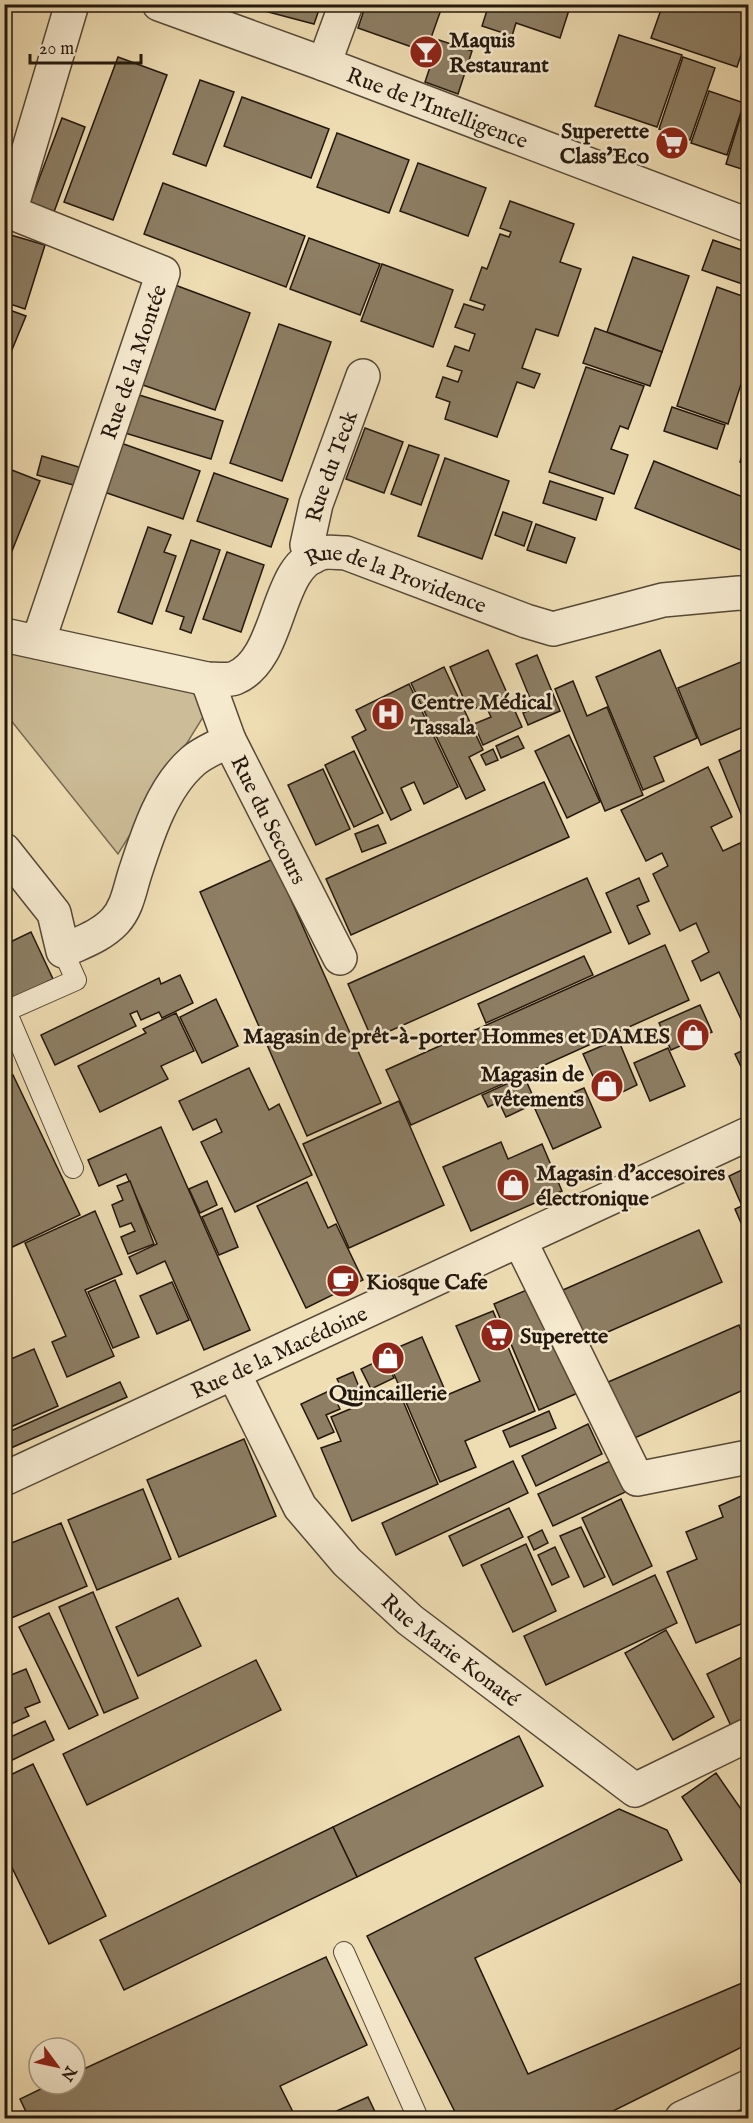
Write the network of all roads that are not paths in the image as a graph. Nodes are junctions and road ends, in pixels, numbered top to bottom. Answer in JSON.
{"nodes":[{"id":1,"x":72,"y":4,"type":"edge"},
{"id":2,"x":159,"y":4,"type":"edge"},
{"id":3,"x":346,"y":4,"type":"edge"},
{"id":4,"x":324,"y":64,"type":"junction"},
{"id":5,"x":7,"y":213,"type":"edge"},
{"id":6,"x":748,"y":225,"type":"edge"},
{"id":7,"x":363,"y":376,"type":"dead end"},
{"id":8,"x":313,"y":557,"type":"junction"},
{"id":9,"x":748,"y":594,"type":"edge"},
{"id":10,"x":4,"y":635,"type":"edge"},
{"id":11,"x":38,"y":642,"type":"junction"},
{"id":12,"x":207,"y":679,"type":"junction"},
{"id":13,"x":229,"y":740,"type":"junction"},
{"id":14,"x":4,"y":849,"type":"edge"},
{"id":15,"x":63,"y":951,"type":"junction"},
{"id":16,"x":340,"y":958,"type":"dead end"},
{"id":17,"x":748,"y":1134,"type":"edge"},
{"id":18,"x":73,"y":1168,"type":"dead end"},
{"id":19,"x":520,"y":1241,"type":"junction"},
{"id":20,"x":234,"y":1374,"type":"junction"},
{"id":21,"x":748,"y":1457,"type":"edge"},
{"id":22,"x":4,"y":1479,"type":"edge"},
{"id":23,"x":748,"y":1735,"type":"edge"},
{"id":24,"x":344,"y":1952,"type":"dead end"},
{"id":25,"x":748,"y":2086,"type":"edge"},
{"id":26,"x":418,"y":2118,"type":"edge"},
{"id":27,"x":682,"y":2118,"type":"edge"}],
"edges":[{"from":1,"to":5,"type":"street","name":"Rue de la Montée"},
{"from":2,"to":4,"type":"street","name":"Rue de l'Intelligence"},
{"from":3,"to":4,"type":"street"},
{"from":4,"to":6,"type":"street","name":"Rue de l'Intelligence"},
{"from":5,"to":11,"type":"street","name":"Rue de la Montée"},
{"from":7,"to":8,"type":"street","name":"Rue du Teck"},
{"from":8,"to":9,"type":"street","name":"Rue de la Providence"},
{"from":8,"to":12,"type":"street","name":"Rue de la Providence"},
{"from":10,"to":11,"type":"street","name":"Rue de la Providence"},
{"from":11,"to":12,"type":"street","name":"Rue de la Providence"},
{"from":12,"to":13,"type":"street","name":"Rue du Secours"},
{"from":13,"to":15,"type":"street"},
{"from":13,"to":16,"type":"street","name":"Rue du Secours"},
{"from":14,"to":15,"type":"street"},
{"from":15,"to":18,"type":"lane"},
{"from":17,"to":19,"type":"street","name":"Rue de la Macédoine"},
{"from":19,"to":20,"type":"street","name":"Rue de la Macédoine"},
{"from":19,"to":21,"type":"street"},
{"from":20,"to":22,"type":"street","name":"Rue de la Macédoine"},
{"from":20,"to":23,"type":"street","name":"Rue Marie Konaté"},
{"from":24,"to":26,"type":"lane"},
{"from":25,"to":27,"type":"street"}]}
